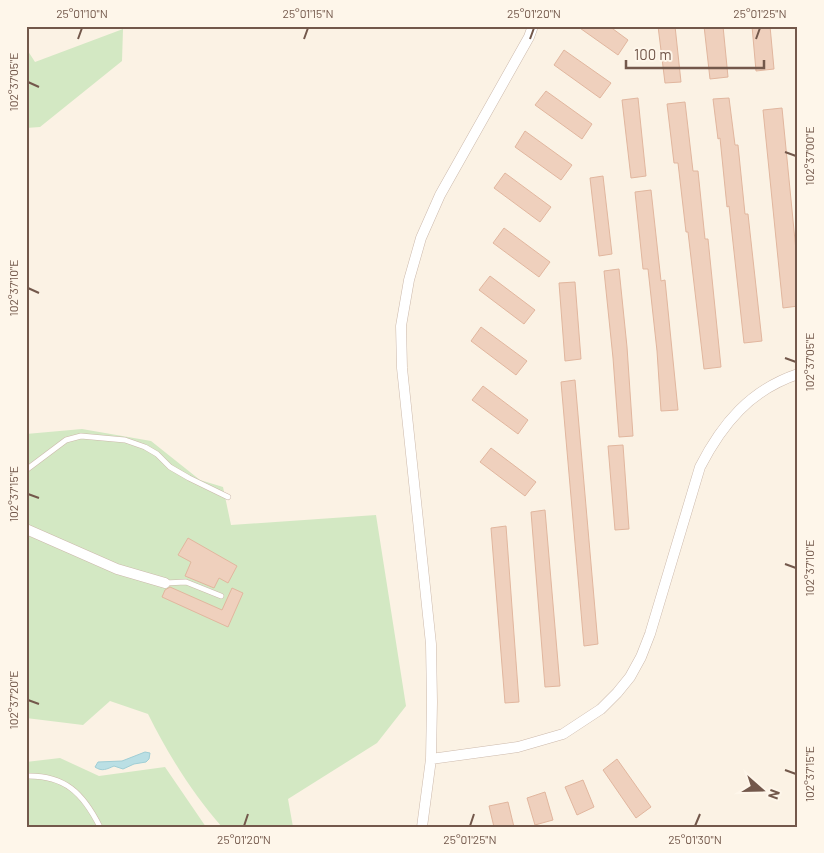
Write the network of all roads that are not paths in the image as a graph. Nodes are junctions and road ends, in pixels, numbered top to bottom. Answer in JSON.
{"nodes":[{"id":1,"x":533,"y":26,"type":"edge"},
{"id":2,"x":798,"y":374,"type":"edge"},
{"id":3,"x":26,"y":470,"type":"edge"},
{"id":4,"x":228,"y":497,"type":"dead end"},
{"id":5,"x":26,"y":529,"type":"edge"},
{"id":6,"x":166,"y":583,"type":"joint"},
{"id":7,"x":221,"y":596,"type":"dead end"},
{"id":8,"x":431,"y":759,"type":"junction"},
{"id":9,"x":26,"y":776,"type":"edge"},
{"id":10,"x":100,"y":827,"type":"edge"},
{"id":11,"x":422,"y":827,"type":"edge"}],
"edges":[{"from":1,"to":8,"type":"street"},
{"from":2,"to":8,"type":"street"},
{"from":3,"to":4,"type":"lane"},
{"from":5,"to":6,"type":"street"},
{"from":6,"to":7,"type":"lane"},
{"from":8,"to":11,"type":"street"},
{"from":9,"to":10,"type":"lane"}]}
